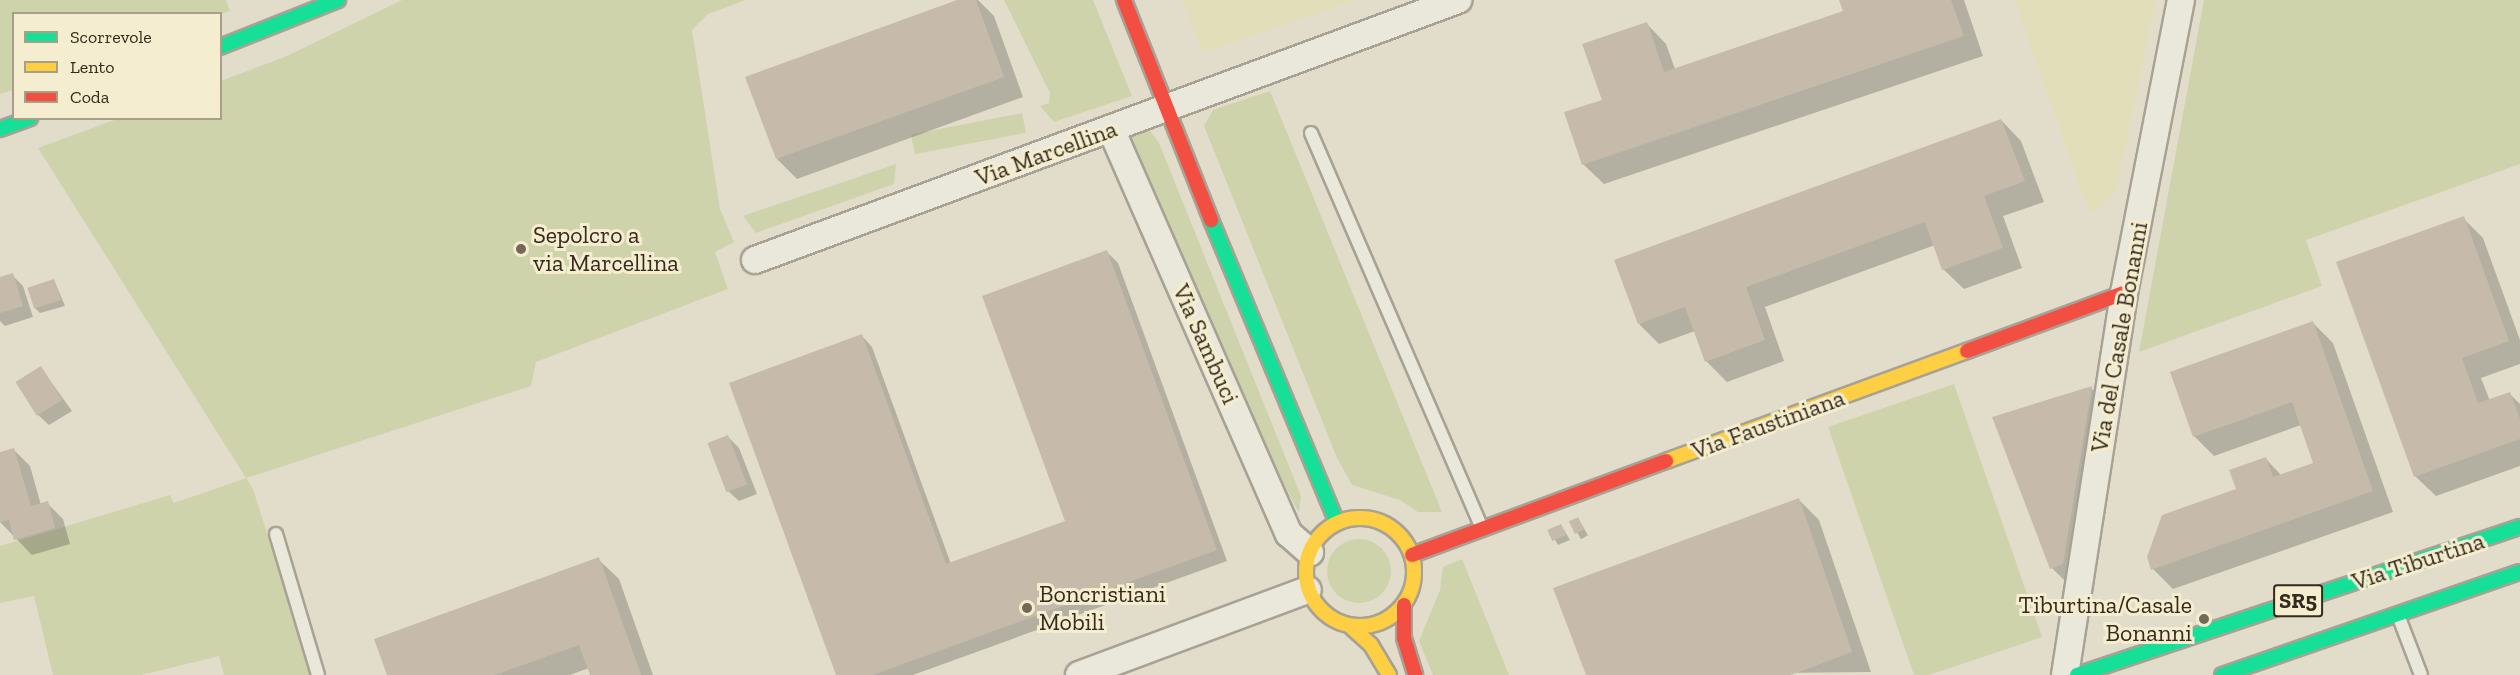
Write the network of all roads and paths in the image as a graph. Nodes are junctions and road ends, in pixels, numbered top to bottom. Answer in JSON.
{"nodes":[{"id":1,"x":338,"y":0,"type":"edge"},
{"id":2,"x":1124,"y":0,"type":"edge"},
{"id":3,"x":1458,"y":0,"type":"edge"},
{"id":4,"x":2181,"y":0,"type":"edge"},
{"id":5,"x":222,"y":46,"type":"edge"},
{"id":6,"x":1165,"y":109,"type":"junction"},
{"id":7,"x":25,"y":120,"type":"edge"},
{"id":8,"x":0,"y":129,"type":"edge"},
{"id":9,"x":1111,"y":129,"type":"junction"},
{"id":10,"x":1311,"y":133,"type":"dead end"},
{"id":11,"x":754,"y":260,"type":"dead end"},
{"id":12,"x":2124,"y":293,"type":"junction"},
{"id":13,"x":1337,"y":522,"type":"junction"},
{"id":14,"x":2520,"y":527,"type":"edge"},
{"id":15,"x":1482,"y":528,"type":"junction"},
{"id":16,"x":276,"y":534,"type":"dead end"},
{"id":17,"x":1310,"y":552,"type":"junction"},
{"id":18,"x":1412,"y":555,"type":"junction"},
{"id":19,"x":2520,"y":572,"type":"edge"},
{"id":20,"x":1308,"y":590,"type":"junction"},
{"id":21,"x":1404,"y":605,"type":"junction"},
{"id":22,"x":2398,"y":614,"type":"junction"},
{"id":23,"x":1350,"y":626,"type":"junction"},
{"id":24,"x":318,"y":675,"type":"edge"},
{"id":25,"x":1079,"y":675,"type":"edge"},
{"id":26,"x":1389,"y":675,"type":"edge"},
{"id":27,"x":1415,"y":675,"type":"edge"},
{"id":28,"x":2065,"y":675,"type":"edge"},
{"id":29,"x":2077,"y":675,"type":"edge"},
{"id":30,"x":2222,"y":675,"type":"edge"},
{"id":31,"x":2421,"y":675,"type":"edge"}],
"edges":[{"from":1,"to":5,"type":"street"},
{"from":2,"to":6,"type":"street"},
{"from":3,"to":6,"type":"street","name":"Via Marcellina"},
{"from":4,"to":12,"type":"street","name":"Via del Casale Bonanni"},
{"from":6,"to":9,"type":"street","name":"Via Marcellina"},
{"from":6,"to":13,"type":"street"},
{"from":7,"to":8,"type":"street"},
{"from":9,"to":11,"type":"street","name":"Via Marcellina"},
{"from":9,"to":17,"type":"street","name":"Via Sambuci"},
{"from":10,"to":15,"type":"lane"},
{"from":12,"to":15,"type":"street","name":"Via Faustiniana"},
{"from":12,"to":28,"type":"street","name":"Via del Casale Bonanni"},
{"from":13,"to":17,"type":"street"},
{"from":13,"to":18,"type":"street"},
{"from":14,"to":29,"type":"street","name":"Via Tiburtina","number":"SR5"},
{"from":15,"to":18,"type":"street","name":"Via Faustiniana"},
{"from":16,"to":24,"type":"lane"},
{"from":17,"to":20,"type":"street"},
{"from":18,"to":21,"type":"street"},
{"from":19,"to":22,"type":"street","name":"Via Tiburtina"},
{"from":20,"to":23,"type":"street"},
{"from":20,"to":25,"type":"street"},
{"from":21,"to":23,"type":"street"},
{"from":21,"to":27,"type":"street"},
{"from":22,"to":30,"type":"street","name":"Via Tiburtina"},
{"from":22,"to":31,"type":"lane"},
{"from":23,"to":26,"type":"street"}]}
